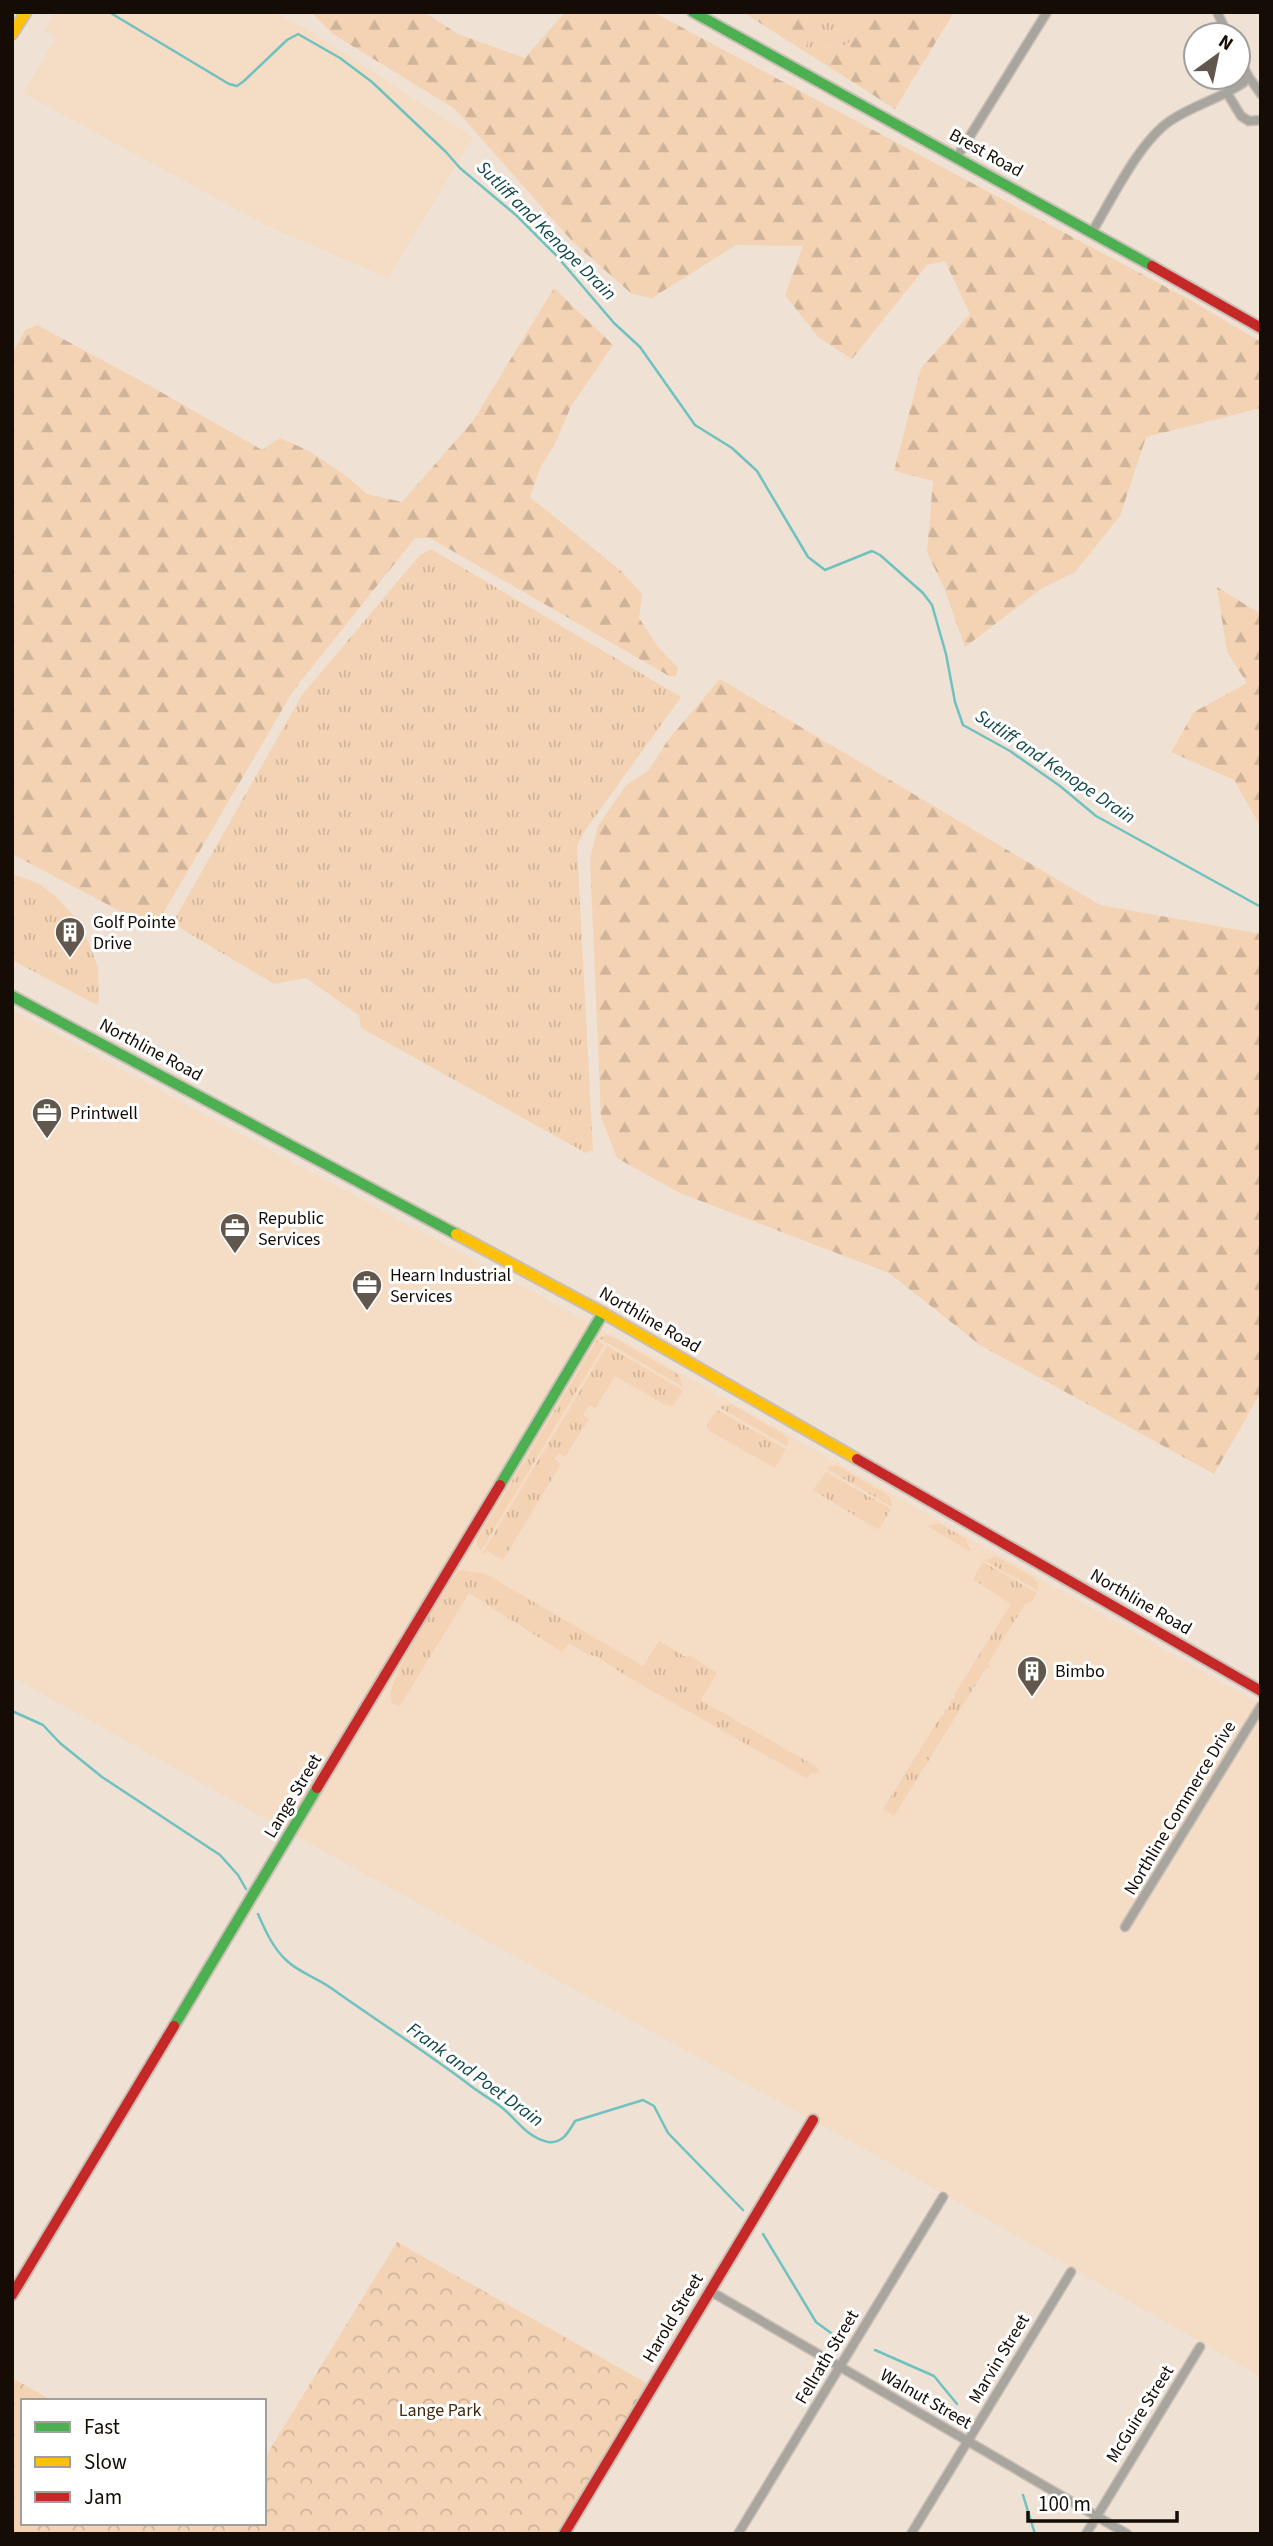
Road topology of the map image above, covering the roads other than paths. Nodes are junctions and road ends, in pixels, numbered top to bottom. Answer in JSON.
{"nodes":[{"id":1,"x":26,"y":12,"type":"edge"},
{"id":2,"x":693,"y":12,"type":"edge"},
{"id":3,"x":1047,"y":12,"type":"edge"},
{"id":4,"x":12,"y":34,"type":"edge"},
{"id":5,"x":1230,"y":91,"type":"edge"},
{"id":6,"x":1227,"y":93,"type":"junction"},
{"id":7,"x":1261,"y":120,"type":"edge"},
{"id":8,"x":957,"y":157,"type":"junction"},
{"id":9,"x":1092,"y":232,"type":"junction"},
{"id":10,"x":1261,"y":328,"type":"edge"},
{"id":11,"x":12,"y":996,"type":"edge"},
{"id":12,"x":603,"y":1313,"type":"junction"},
{"id":13,"x":1261,"y":1691,"type":"edge"},
{"id":14,"x":1261,"y":1706,"type":"edge"},
{"id":15,"x":1125,"y":1927,"type":"dead end"},
{"id":16,"x":813,"y":2120,"type":"dead end"},
{"id":17,"x":943,"y":2197,"type":"dead end"},
{"id":18,"x":1071,"y":2272,"type":"dead end"},
{"id":19,"x":710,"y":2291,"type":"junction"},
{"id":20,"x":12,"y":2295,"type":"edge"},
{"id":21,"x":1200,"y":2347,"type":"dead end"},
{"id":22,"x":839,"y":2367,"type":"junction"},
{"id":23,"x":968,"y":2441,"type":"junction"},
{"id":24,"x":1097,"y":2516,"type":"junction"},
{"id":25,"x":564,"y":2534,"type":"edge"},
{"id":26,"x":738,"y":2534,"type":"edge"},
{"id":27,"x":911,"y":2534,"type":"edge"},
{"id":28,"x":1086,"y":2534,"type":"edge"},
{"id":29,"x":1127,"y":2534,"type":"edge"}],
"edges":[{"from":1,"to":4,"type":"street"},
{"from":2,"to":8,"type":"street","name":"Brest Road"},
{"from":3,"to":8,"type":"street"},
{"from":5,"to":6,"type":"street"},
{"from":6,"to":7,"type":"street"},
{"from":6,"to":9,"type":"street"},
{"from":8,"to":9,"type":"street","name":"Brest Road"},
{"from":9,"to":10,"type":"street","name":"Brest Road"},
{"from":11,"to":12,"type":"street","name":"Northline Road"},
{"from":12,"to":13,"type":"street","name":"Northline Road"},
{"from":12,"to":20,"type":"street","name":"Lange Street"},
{"from":14,"to":15,"type":"street","name":"Northline Commerce Drive"},
{"from":16,"to":19,"type":"street","name":"Harold Street"},
{"from":17,"to":22,"type":"street","name":"Fellrath Street"},
{"from":18,"to":23,"type":"street","name":"Marvin Street"},
{"from":19,"to":22,"type":"street","name":"Walnut Street"},
{"from":19,"to":25,"type":"street","name":"Harold Street"},
{"from":21,"to":24,"type":"street","name":"McGuire Street"},
{"from":22,"to":23,"type":"street","name":"Walnut Street"},
{"from":22,"to":26,"type":"street","name":"Fellrath Street"},
{"from":23,"to":24,"type":"street","name":"Walnut Street"},
{"from":23,"to":27,"type":"street","name":"Marvin Street"},
{"from":24,"to":28,"type":"street","name":"McGuire Street"},
{"from":24,"to":29,"type":"street","name":"Walnut Street"}]}
